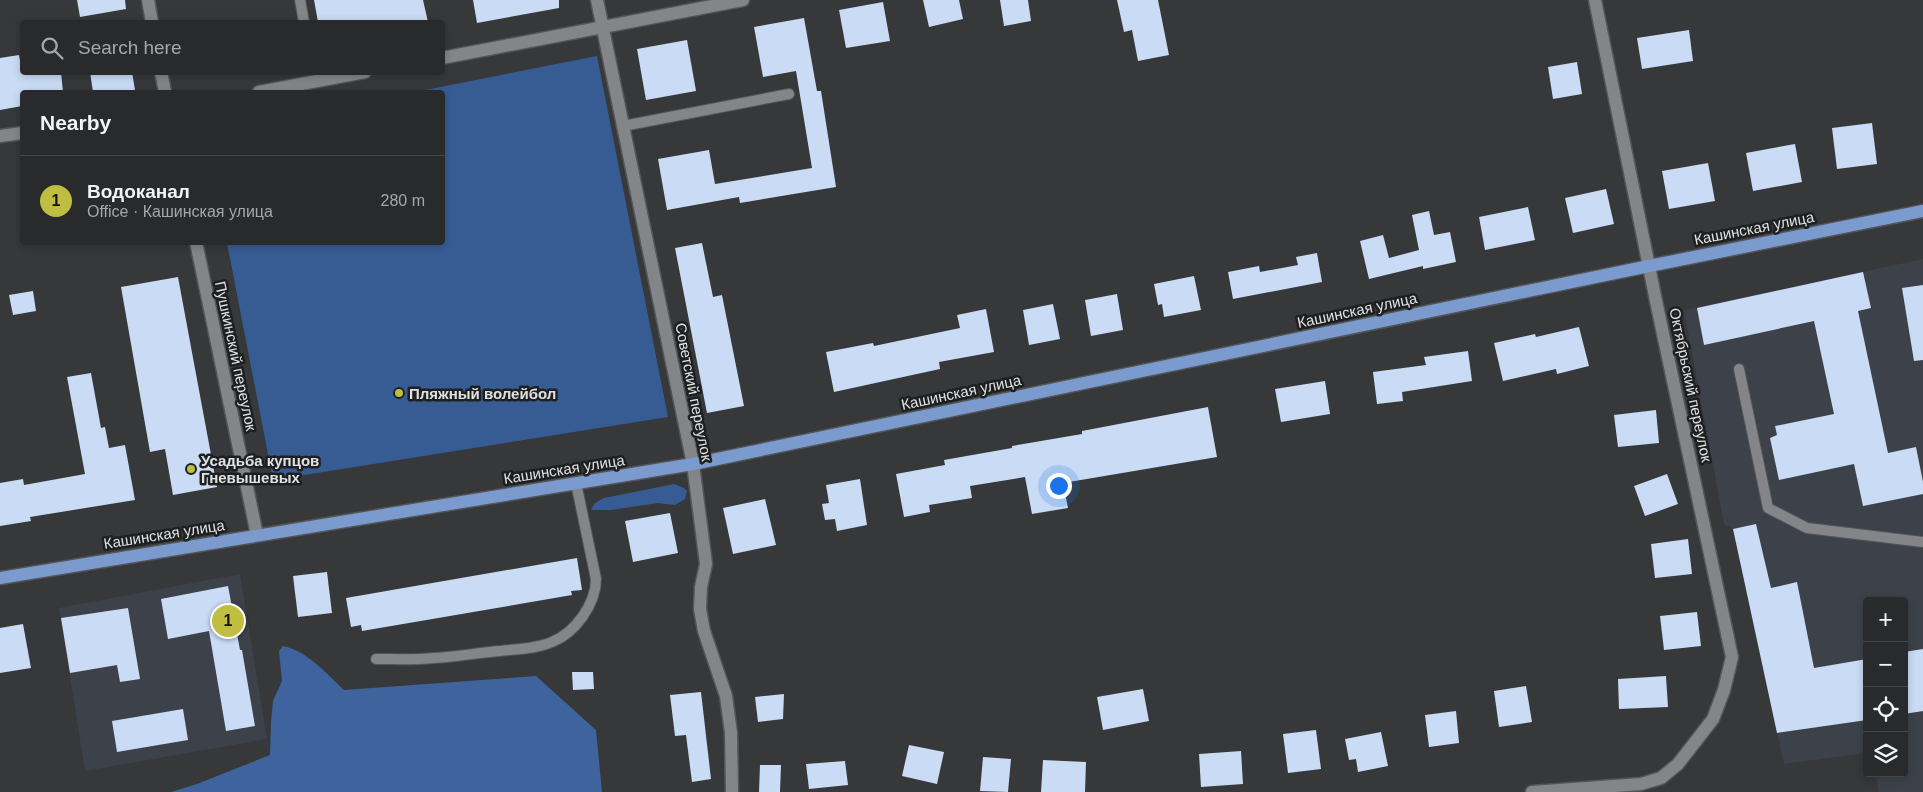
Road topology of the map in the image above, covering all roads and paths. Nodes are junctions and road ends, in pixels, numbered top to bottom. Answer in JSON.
{"nodes":[{"id":1,"x":148,"y":0,"type":"edge"},
{"id":2,"x":300,"y":0,"type":"edge"},
{"id":3,"x":597,"y":0,"type":"edge"},
{"id":4,"x":743,"y":0,"type":"edge"},
{"id":5,"x":1595,"y":0,"type":"edge"},
{"id":6,"x":152,"y":20,"type":"edge"},
{"id":7,"x":304,"y":20,"type":"edge"},
{"id":8,"x":603,"y":28,"type":"junction"},
{"id":9,"x":445,"y":57,"type":"edge"},
{"id":10,"x":162,"y":75,"type":"edge"},
{"id":11,"x":334,"y":75,"type":"edge"},
{"id":12,"x":314,"y":77,"type":"edge"},
{"id":13,"x":165,"y":90,"type":"edge"},
{"id":14,"x":266,"y":90,"type":"edge"},
{"id":15,"x":790,"y":94,"type":"dead end"},
{"id":16,"x":623,"y":126,"type":"junction"},
{"id":17,"x":20,"y":132,"type":"edge"},
{"id":18,"x":0,"y":136,"type":"edge"},
{"id":19,"x":1923,"y":211,"type":"edge"},
{"id":20,"x":197,"y":245,"type":"edge"},
{"id":21,"x":1649,"y":266,"type":"junction"},
{"id":22,"x":1739,"y":369,"type":"dead end"},
{"id":23,"x":693,"y":464,"type":"junction"},
{"id":24,"x":576,"y":483,"type":"junction"},
{"id":25,"x":257,"y":535,"type":"junction"},
{"id":26,"x":1923,"y":542,"type":"edge"},
{"id":27,"x":0,"y":578,"type":"edge"},
{"id":28,"x":376,"y":659,"type":"dead end"},
{"id":29,"x":732,"y":792,"type":"edge"},
{"id":30,"x":1532,"y":792,"type":"edge"}],
"edges":[{"from":1,"to":6,"type":"street"},
{"from":2,"to":7,"type":"lane"},
{"from":3,"to":8,"type":"street","name":"Советский переулок"},
{"from":4,"to":8,"type":"street"},
{"from":5,"to":21,"type":"street","name":"Октябрьский переулок"},
{"from":8,"to":9,"type":"street"},
{"from":8,"to":16,"type":"street","name":"Советский переулок"},
{"from":10,"to":13,"type":"street"},
{"from":11,"to":12,"type":"street"},
{"from":12,"to":14,"type":"street"},
{"from":15,"to":16,"type":"lane"},
{"from":16,"to":23,"type":"street","name":"Советский переулок"},
{"from":17,"to":18,"type":"street"},
{"from":19,"to":21,"type":"main road","name":"Кашинская улица"},
{"from":20,"to":25,"type":"street","name":"Пушкинский переулок"},
{"from":21,"to":23,"type":"main road","name":"Кашинская улица"},
{"from":21,"to":30,"type":"street","name":"Октябрьский переулок"},
{"from":22,"to":26,"type":"lane"},
{"from":23,"to":24,"type":"main road","name":"Кашинская улица"},
{"from":23,"to":29,"type":"street","name":"Советский переулок"},
{"from":24,"to":25,"type":"main road","name":"Кашинская улица"},
{"from":24,"to":28,"type":"lane"},
{"from":25,"to":27,"type":"main road","name":"Кашинская улица"}]}
